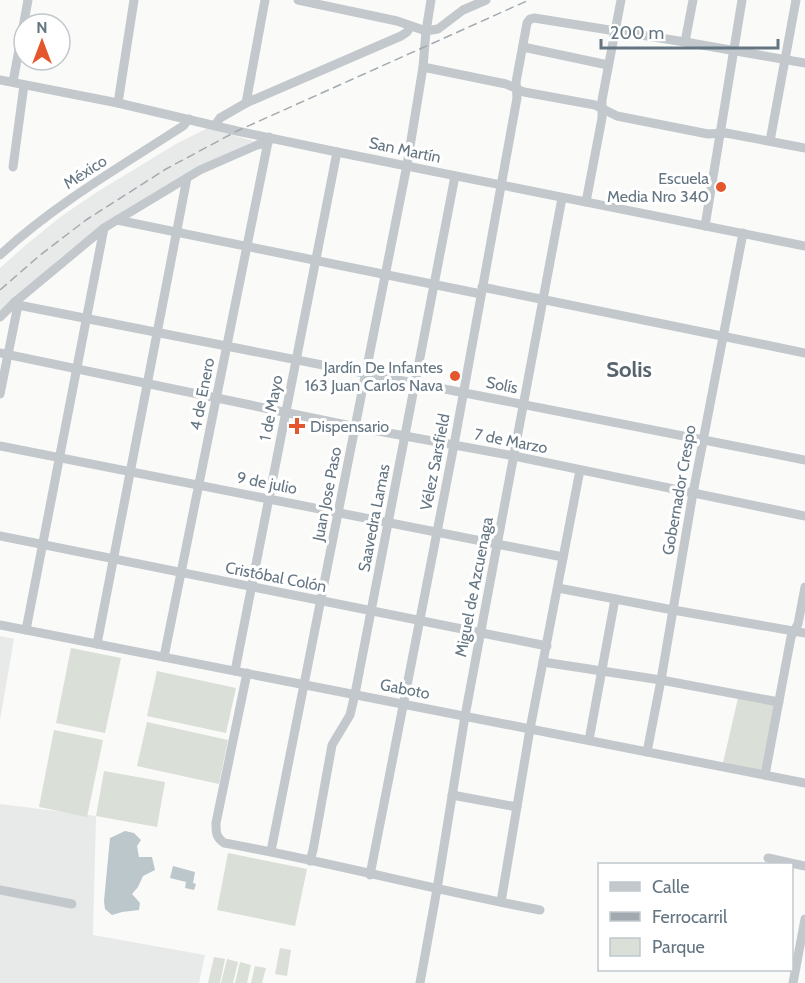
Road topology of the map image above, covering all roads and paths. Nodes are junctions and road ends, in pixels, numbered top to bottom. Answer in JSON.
{"nodes":[{"id":1,"x":28,"y":0,"type":"edge"},
{"id":2,"x":134,"y":0,"type":"edge"},
{"id":3,"x":266,"y":0,"type":"edge"},
{"id":4,"x":298,"y":0,"type":"edge"},
{"id":5,"x":431,"y":0,"type":"edge"},
{"id":6,"x":486,"y":0,"type":"edge"},
{"id":7,"x":621,"y":0,"type":"edge"},
{"id":8,"x":693,"y":0,"type":"edge"},
{"id":9,"x":742,"y":0,"type":"edge"},
{"id":10,"x":796,"y":0,"type":"edge"},
{"id":11,"x":411,"y":26,"type":"junction"},
{"id":12,"x":426,"y":30,"type":"junction"},
{"id":13,"x":615,"y":31,"type":"junction"},
{"id":14,"x":685,"y":42,"type":"junction"},
{"id":15,"x":523,"y":47,"type":"junction"},
{"id":16,"x":733,"y":50,"type":"junction"},
{"id":17,"x":785,"y":59,"type":"junction"},
{"id":18,"x":805,"y":63,"type":"edge"},
{"id":19,"x":608,"y":64,"type":"junction"},
{"id":20,"x":423,"y":67,"type":"junction"},
{"id":21,"x":0,"y":80,"type":"edge"},
{"id":22,"x":13,"y":82,"type":"junction"},
{"id":23,"x":24,"y":85,"type":"junction"},
{"id":24,"x":516,"y":89,"type":"junction"},
{"id":25,"x":118,"y":103,"type":"junction"},
{"id":26,"x":246,"y":103,"type":"junction"},
{"id":27,"x":602,"y":110,"type":"junction"},
{"id":28,"x":189,"y":119,"type":"junction"},
{"id":29,"x":215,"y":125,"type":"junction"},
{"id":30,"x":720,"y":134,"type":"junction"},
{"id":31,"x":268,"y":140,"type":"junction"},
{"id":32,"x":770,"y":141,"type":"junction"},
{"id":33,"x":805,"y":148,"type":"edge"},
{"id":34,"x":337,"y":152,"type":"junction"},
{"id":35,"x":407,"y":165,"type":"junction"},
{"id":36,"x":13,"y":167,"type":"dead end"},
{"id":37,"x":455,"y":176,"type":"junction"},
{"id":38,"x":187,"y":178,"type":"junction"},
{"id":39,"x":501,"y":184,"type":"junction"},
{"id":40,"x":562,"y":198,"type":"junction"},
{"id":41,"x":586,"y":202,"type":"junction"},
{"id":42,"x":117,"y":220,"type":"junction"},
{"id":43,"x":705,"y":226,"type":"junction"},
{"id":44,"x":104,"y":228,"type":"junction"},
{"id":45,"x":176,"y":232,"type":"junction"},
{"id":46,"x":743,"y":233,"type":"junction"},
{"id":47,"x":247,"y":246,"type":"junction"},
{"id":48,"x":805,"y":246,"type":"edge"},
{"id":49,"x":0,"y":255,"type":"edge"},
{"id":50,"x":316,"y":261,"type":"junction"},
{"id":51,"x":386,"y":275,"type":"junction"},
{"id":52,"x":435,"y":285,"type":"junction"},
{"id":53,"x":482,"y":291,"type":"junction"},
{"id":54,"x":543,"y":300,"type":"junction"},
{"id":55,"x":16,"y":303,"type":"junction"},
{"id":56,"x":0,"y":317,"type":"edge"},
{"id":57,"x":87,"y":319,"type":"junction"},
{"id":58,"x":157,"y":333,"type":"junction"},
{"id":59,"x":724,"y":336,"type":"junction"},
{"id":60,"x":227,"y":346,"type":"junction"},
{"id":61,"x":805,"y":353,"type":"edge"},
{"id":62,"x":4,"y":354,"type":"edge"},
{"id":63,"x":296,"y":360,"type":"junction"},
{"id":64,"x":77,"y":369,"type":"junction"},
{"id":65,"x":366,"y":374,"type":"junction"},
{"id":66,"x":147,"y":383,"type":"junction"},
{"id":67,"x":416,"y":384,"type":"junction"},
{"id":68,"x":463,"y":393,"type":"junction"},
{"id":69,"x":0,"y":394,"type":"edge"},
{"id":70,"x":216,"y":398,"type":"junction"},
{"id":71,"x":523,"y":405,"type":"junction"},
{"id":72,"x":286,"y":412,"type":"junction"},
{"id":73,"x":356,"y":426,"type":"junction"},
{"id":74,"x":405,"y":436,"type":"junction"},
{"id":75,"x":703,"y":440,"type":"junction"},
{"id":76,"x":454,"y":445,"type":"junction"},
{"id":77,"x":0,"y":446,"type":"edge"},
{"id":78,"x":514,"y":456,"type":"junction"},
{"id":79,"x":59,"y":458,"type":"junction"},
{"id":80,"x":805,"y":460,"type":"edge"},
{"id":81,"x":580,"y":470,"type":"junction"},
{"id":82,"x":130,"y":471,"type":"junction"},
{"id":83,"x":199,"y":485,"type":"junction"},
{"id":84,"x":693,"y":493,"type":"junction"},
{"id":85,"x":268,"y":498,"type":"junction"},
{"id":86,"x":338,"y":512,"type":"junction"},
{"id":87,"x":805,"y":516,"type":"edge"},
{"id":88,"x":389,"y":522,"type":"junction"},
{"id":89,"x":437,"y":532,"type":"junction"},
{"id":90,"x":0,"y":536,"type":"edge"},
{"id":91,"x":498,"y":544,"type":"junction"},
{"id":92,"x":42,"y":545,"type":"junction"},
{"id":93,"x":563,"y":557,"type":"junction"},
{"id":94,"x":113,"y":559,"type":"junction"},
{"id":95,"x":181,"y":573,"type":"junction"},
{"id":96,"x":251,"y":587,"type":"junction"},
{"id":97,"x":805,"y":587,"type":"edge"},
{"id":98,"x":558,"y":588,"type":"junction"},
{"id":99,"x":615,"y":599,"type":"junction"},
{"id":100,"x":321,"y":601,"type":"junction"},
{"id":101,"x":673,"y":610,"type":"junction"},
{"id":102,"x":372,"y":611,"type":"junction"},
{"id":103,"x":420,"y":621,"type":"junction"},
{"id":104,"x":0,"y":625,"type":"edge"},
{"id":105,"x":26,"y":630,"type":"junction"},
{"id":106,"x":794,"y":631,"type":"junction"},
{"id":107,"x":481,"y":633,"type":"junction"},
{"id":108,"x":805,"y":633,"type":"edge"},
{"id":109,"x":97,"y":644,"type":"junction"},
{"id":110,"x":547,"y":646,"type":"junction"},
{"id":111,"x":164,"y":657,"type":"junction"},
{"id":112,"x":543,"y":662,"type":"junction"},
{"id":113,"x":235,"y":671,"type":"junction"},
{"id":114,"x":602,"y":671,"type":"junction"},
{"id":115,"x":247,"y":673,"type":"junction"},
{"id":116,"x":661,"y":680,"type":"junction"},
{"id":117,"x":305,"y":685,"type":"junction"},
{"id":118,"x":355,"y":694,"type":"junction"},
{"id":119,"x":779,"y":702,"type":"junction"},
{"id":120,"x":404,"y":704,"type":"junction"},
{"id":121,"x":465,"y":716,"type":"junction"},
{"id":122,"x":530,"y":729,"type":"junction"},
{"id":123,"x":589,"y":740,"type":"junction"},
{"id":124,"x":647,"y":752,"type":"junction"},
{"id":125,"x":765,"y":775,"type":"junction"},
{"id":126,"x":805,"y":783,"type":"edge"},
{"id":127,"x":452,"y":795,"type":"junction"},
{"id":128,"x":517,"y":807,"type":"junction"},
{"id":129,"x":271,"y":851,"type":"junction"},
{"id":130,"x":768,"y":858,"type":"dead end"},
{"id":131,"x":310,"y":861,"type":"junction"},
{"id":132,"x":791,"y":863,"type":"edge"},
{"id":133,"x":370,"y":875,"type":"junction"},
{"id":134,"x":437,"y":889,"type":"junction"},
{"id":135,"x":0,"y":890,"type":"edge"},
{"id":136,"x":501,"y":902,"type":"junction"},
{"id":137,"x":72,"y":904,"type":"dead end"},
{"id":138,"x":540,"y":910,"type":"dead end"},
{"id":139,"x":805,"y":919,"type":"edge"},
{"id":140,"x":798,"y":959,"type":"edge"},
{"id":141,"x":420,"y":983,"type":"edge"},
{"id":142,"x":793,"y":983,"type":"edge"}],
"edges":[{"from":1,"to":22,"type":"street"},
{"from":2,"to":25,"type":"street"},
{"from":3,"to":26,"type":"street"},
{"from":4,"to":11,"type":"street"},
{"from":5,"to":12,"type":"street","name":"Juan Jose Paso"},
{"from":6,"to":12,"type":"street"},
{"from":7,"to":13,"type":"street"},
{"from":8,"to":14,"type":"street"},
{"from":9,"to":16,"type":"street"},
{"from":10,"to":17,"type":"street"},
{"from":11,"to":12,"type":"street"},
{"from":11,"to":26,"type":"street"},
{"from":12,"to":20,"type":"street","name":"Juan Jose Paso"},
{"from":13,"to":14,"type":"street"},
{"from":13,"to":15,"type":"street","name":"Vélez Sarsfield"},
{"from":13,"to":19,"type":"street"},
{"from":14,"to":16,"type":"street"},
{"from":15,"to":19,"type":"street"},
{"from":15,"to":24,"type":"street","name":"Vélez Sarsfield"},
{"from":16,"to":17,"type":"street"},
{"from":16,"to":30,"type":"street"},
{"from":17,"to":18,"type":"street"},
{"from":17,"to":32,"type":"street"},
{"from":19,"to":27,"type":"street"},
{"from":20,"to":24,"type":"street"},
{"from":20,"to":35,"type":"street","name":"Juan Jose Paso"},
{"from":21,"to":22,"type":"street","name":"San Martín"},
{"from":22,"to":23,"type":"street","name":"San Martín"},
{"from":23,"to":25,"type":"street","name":"San Martín"},
{"from":23,"to":36,"type":"street"},
{"from":24,"to":27,"type":"street"},
{"from":24,"to":39,"type":"street","name":"Vélez Sarsfield"},
{"from":25,"to":28,"type":"street","name":"San Martín"},
{"from":26,"to":29,"type":"street"},
{"from":27,"to":30,"type":"street"},
{"from":27,"to":41,"type":"street"},
{"from":28,"to":29,"type":"street","name":"San Martín"},
{"from":28,"to":49,"type":"street","name":"México"},
{"from":29,"to":31,"type":"street","name":"San Martín"},
{"from":30,"to":32,"type":"street"},
{"from":30,"to":43,"type":"street"},
{"from":31,"to":34,"type":"street","name":"San Martín"},
{"from":31,"to":38,"type":"street"},
{"from":31,"to":47,"type":"street","name":"4 de Enero"},
{"from":32,"to":33,"type":"street"},
{"from":34,"to":35,"type":"street","name":"San Martín"},
{"from":34,"to":50,"type":"street","name":"1 de Mayo"},
{"from":35,"to":37,"type":"street","name":"San Martín"},
{"from":35,"to":51,"type":"street","name":"Juan Jose Paso"},
{"from":37,"to":39,"type":"street","name":"San Martín"},
{"from":37,"to":52,"type":"street","name":"Saavedra Lamas"},
{"from":38,"to":42,"type":"street"},
{"from":38,"to":45,"type":"street"},
{"from":39,"to":40,"type":"street","name":"San Martín"},
{"from":39,"to":53,"type":"street","name":"Vélez Sarsfield"},
{"from":40,"to":41,"type":"street","name":"San Martín"},
{"from":40,"to":54,"type":"street","name":"Miguel de Azcuenaga"},
{"from":41,"to":43,"type":"street","name":"San Martín"},
{"from":42,"to":44,"type":"street"},
{"from":42,"to":45,"type":"street"},
{"from":43,"to":46,"type":"street","name":"San Martín"},
{"from":44,"to":55,"type":"street"},
{"from":44,"to":57,"type":"street"},
{"from":45,"to":47,"type":"street"},
{"from":45,"to":58,"type":"street"},
{"from":46,"to":48,"type":"street","name":"San Martín"},
{"from":46,"to":59,"type":"street","name":"Gobernador Crespo"},
{"from":47,"to":50,"type":"street"},
{"from":47,"to":60,"type":"street","name":"4 de Enero"},
{"from":50,"to":51,"type":"street"},
{"from":50,"to":63,"type":"street","name":"1 de Mayo"},
{"from":51,"to":52,"type":"street"},
{"from":51,"to":65,"type":"street","name":"Juan Jose Paso"},
{"from":52,"to":53,"type":"street"},
{"from":52,"to":67,"type":"street","name":"Saavedra Lamas"},
{"from":53,"to":54,"type":"street"},
{"from":53,"to":68,"type":"street","name":"Vélez Sarsfield"},
{"from":54,"to":59,"type":"street"},
{"from":54,"to":71,"type":"street","name":"Miguel de Azcuenaga"},
{"from":55,"to":56,"type":"street"},
{"from":55,"to":57,"type":"street","name":"Solís"},
{"from":55,"to":62,"type":"street"},
{"from":57,"to":58,"type":"street","name":"Solís"},
{"from":57,"to":64,"type":"street"},
{"from":58,"to":60,"type":"street","name":"Solís"},
{"from":58,"to":66,"type":"street"},
{"from":59,"to":61,"type":"street"},
{"from":59,"to":75,"type":"street","name":"Gobernador Crespo"},
{"from":60,"to":63,"type":"street","name":"Solís"},
{"from":60,"to":70,"type":"street","name":"4 de Enero"},
{"from":62,"to":64,"type":"street","name":"7 de Marzo"},
{"from":62,"to":69,"type":"street"},
{"from":63,"to":65,"type":"street","name":"Solís"},
{"from":63,"to":72,"type":"street","name":"1 de Mayo"},
{"from":64,"to":66,"type":"street","name":"7 de Marzo"},
{"from":64,"to":79,"type":"street"},
{"from":65,"to":67,"type":"street","name":"Solís"},
{"from":65,"to":73,"type":"street","name":"Juan Jose Paso"},
{"from":66,"to":70,"type":"street","name":"7 de Marzo"},
{"from":66,"to":82,"type":"street"},
{"from":67,"to":68,"type":"street","name":"Solís"},
{"from":67,"to":74,"type":"street","name":"Saavedra Lamas"},
{"from":68,"to":71,"type":"street","name":"Solís"},
{"from":68,"to":76,"type":"street","name":"Vélez Sarsfield"},
{"from":70,"to":72,"type":"street","name":"7 de Marzo"},
{"from":70,"to":83,"type":"street","name":"4 de Enero"},
{"from":71,"to":75,"type":"street","name":"Solís"},
{"from":71,"to":78,"type":"street","name":"Miguel de Azcuenaga"},
{"from":72,"to":73,"type":"street","name":"7 de Marzo"},
{"from":72,"to":85,"type":"street","name":"1 de Mayo"},
{"from":73,"to":74,"type":"street","name":"7 de Marzo"},
{"from":73,"to":86,"type":"street","name":"Juan Jose Paso"},
{"from":74,"to":76,"type":"street","name":"7 de Marzo"},
{"from":74,"to":88,"type":"street","name":"Saavedra Lamas"},
{"from":75,"to":80,"type":"street","name":"Solís"},
{"from":75,"to":84,"type":"street","name":"Gobernador Crespo"},
{"from":76,"to":78,"type":"street","name":"7 de Marzo"},
{"from":76,"to":89,"type":"street","name":"Vélez Sarsfield"},
{"from":77,"to":79,"type":"street","name":"9 de julio"},
{"from":78,"to":81,"type":"street","name":"7 de Marzo"},
{"from":78,"to":91,"type":"street","name":"Miguel de Azcuenaga"},
{"from":79,"to":82,"type":"street","name":"9 de julio"},
{"from":79,"to":92,"type":"street"},
{"from":81,"to":84,"type":"street","name":"7 de Marzo"},
{"from":81,"to":93,"type":"street"},
{"from":82,"to":83,"type":"street","name":"9 de julio"},
{"from":82,"to":94,"type":"street"},
{"from":83,"to":85,"type":"street","name":"9 de julio"},
{"from":83,"to":95,"type":"street","name":"4 de Enero"},
{"from":84,"to":87,"type":"street","name":"7 de Marzo"},
{"from":84,"to":101,"type":"street","name":"Gobernador Crespo"},
{"from":85,"to":86,"type":"street","name":"9 de julio"},
{"from":85,"to":96,"type":"street","name":"1 de Mayo"},
{"from":86,"to":88,"type":"street","name":"9 de julio"},
{"from":86,"to":100,"type":"street","name":"Juan Jose Paso"},
{"from":88,"to":89,"type":"street","name":"9 de julio"},
{"from":88,"to":102,"type":"street","name":"Saavedra Lamas"},
{"from":89,"to":91,"type":"street","name":"9 de julio"},
{"from":89,"to":103,"type":"street","name":"Vélez Sarsfield"},
{"from":90,"to":92,"type":"street","name":"Cristóbal Colón"},
{"from":91,"to":93,"type":"street","name":"9 de julio"},
{"from":91,"to":107,"type":"street","name":"Miguel de Azcuenaga"},
{"from":92,"to":94,"type":"street","name":"Cristóbal Colón"},
{"from":92,"to":105,"type":"street"},
{"from":93,"to":98,"type":"street"},
{"from":94,"to":95,"type":"street","name":"Cristóbal Colón"},
{"from":94,"to":109,"type":"street"},
{"from":95,"to":96,"type":"street","name":"Cristóbal Colón"},
{"from":95,"to":111,"type":"street","name":"4 de Enero"},
{"from":96,"to":100,"type":"street","name":"Cristóbal Colón"},
{"from":96,"to":113,"type":"street","name":"1 de Mayo"},
{"from":97,"to":106,"type":"street"},
{"from":98,"to":99,"type":"street"},
{"from":98,"to":110,"type":"street"},
{"from":99,"to":101,"type":"street"},
{"from":99,"to":114,"type":"street"},
{"from":100,"to":102,"type":"street","name":"Cristóbal Colón"},
{"from":100,"to":117,"type":"street","name":"Juan Jose Paso"},
{"from":101,"to":106,"type":"street"},
{"from":101,"to":116,"type":"street","name":"Gobernador Crespo"},
{"from":102,"to":103,"type":"street","name":"Cristóbal Colón"},
{"from":102,"to":118,"type":"street","name":"Saavedra Lamas"},
{"from":103,"to":107,"type":"street","name":"Cristóbal Colón"},
{"from":103,"to":120,"type":"street","name":"Vélez Sarsfield"},
{"from":104,"to":105,"type":"street","name":"Gaboto"},
{"from":105,"to":109,"type":"street","name":"Gaboto"},
{"from":106,"to":108,"type":"street"},
{"from":106,"to":119,"type":"street"},
{"from":107,"to":110,"type":"street","name":"Cristóbal Colón"},
{"from":107,"to":121,"type":"street","name":"Miguel de Azcuenaga"},
{"from":109,"to":111,"type":"street","name":"Gaboto"},
{"from":110,"to":112,"type":"street"},
{"from":111,"to":113,"type":"street","name":"Gaboto"},
{"from":112,"to":114,"type":"street"},
{"from":112,"to":122,"type":"street"},
{"from":113,"to":115,"type":"street","name":"Gaboto"},
{"from":114,"to":116,"type":"street"},
{"from":114,"to":123,"type":"street"},
{"from":115,"to":117,"type":"street","name":"Gaboto"},
{"from":115,"to":129,"type":"street"},
{"from":116,"to":119,"type":"street"},
{"from":116,"to":124,"type":"street","name":"Gobernador Crespo"},
{"from":117,"to":118,"type":"street","name":"Gaboto"},
{"from":117,"to":129,"type":"street","name":"Juan Jose Paso"},
{"from":118,"to":120,"type":"street","name":"Gaboto"},
{"from":118,"to":131,"type":"street","name":"Saavedra Lamas"},
{"from":119,"to":125,"type":"street"},
{"from":120,"to":121,"type":"street","name":"Gaboto"},
{"from":120,"to":133,"type":"street","name":"Vélez Sarsfield"},
{"from":121,"to":122,"type":"street","name":"Gaboto"},
{"from":121,"to":127,"type":"street","name":"Miguel de Azcuenaga"},
{"from":122,"to":123,"type":"street","name":"Gaboto"},
{"from":122,"to":128,"type":"street"},
{"from":123,"to":124,"type":"street","name":"Gaboto"},
{"from":124,"to":125,"type":"street","name":"Gaboto"},
{"from":125,"to":126,"type":"street","name":"Gaboto"},
{"from":127,"to":128,"type":"street"},
{"from":127,"to":134,"type":"street","name":"Miguel de Azcuenaga"},
{"from":128,"to":136,"type":"street"},
{"from":129,"to":131,"type":"street"},
{"from":130,"to":132,"type":"street"},
{"from":131,"to":133,"type":"street"},
{"from":133,"to":134,"type":"street"},
{"from":134,"to":136,"type":"street"},
{"from":134,"to":141,"type":"street","name":"Miguel de Azcuenaga"},
{"from":135,"to":137,"type":"street"},
{"from":136,"to":138,"type":"street"},
{"from":139,"to":140,"type":"street"},
{"from":140,"to":142,"type":"street"}]}
